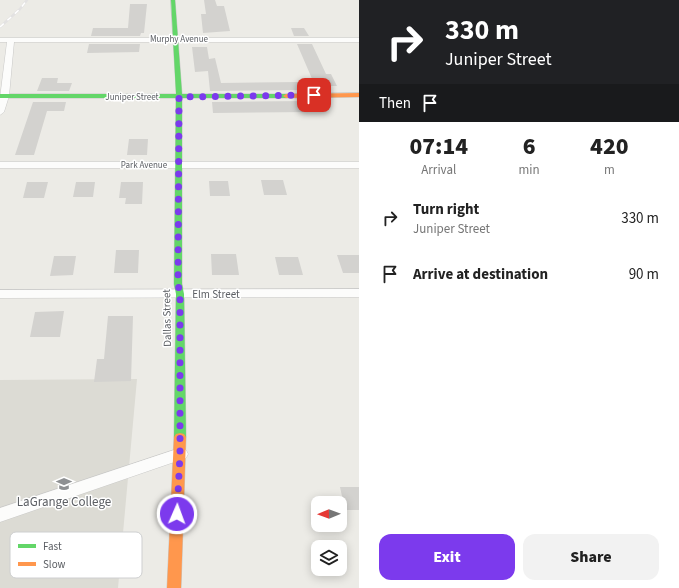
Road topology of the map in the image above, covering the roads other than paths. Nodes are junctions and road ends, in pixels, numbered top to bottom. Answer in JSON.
{"nodes":[{"id":1,"x":173,"y":0,"type":"edge"},
{"id":2,"x":175,"y":39,"type":"junction"},
{"id":3,"x":0,"y":40,"type":"edge"},
{"id":4,"x":11,"y":40,"type":"junction"},
{"id":5,"x":359,"y":40,"type":"edge"},
{"id":6,"x":359,"y":95,"type":"edge"},
{"id":7,"x":3,"y":96,"type":"edge"},
{"id":8,"x":179,"y":97,"type":"junction"},
{"id":9,"x":0,"y":112,"type":"edge"},
{"id":10,"x":178,"y":165,"type":"junction"},
{"id":11,"x":359,"y":165,"type":"edge"},
{"id":12,"x":0,"y":166,"type":"edge"},
{"id":13,"x":359,"y":293,"type":"edge"},
{"id":14,"x":0,"y":294,"type":"edge"},
{"id":15,"x":180,"y":294,"type":"junction"},
{"id":16,"x":180,"y":454,"type":"junction"},
{"id":17,"x":0,"y":515,"type":"edge"},
{"id":18,"x":174,"y":588,"type":"edge"}],
"edges":[{"from":1,"to":2,"type":"street","name":"Dallas Street"},
{"from":2,"to":4,"type":"street","name":"Murphy Avenue"},
{"from":2,"to":5,"type":"street","name":"Murphy Avenue"},
{"from":2,"to":8,"type":"street","name":"Dallas Street"},
{"from":3,"to":4,"type":"street","name":"Murphy Avenue"},
{"from":4,"to":7,"type":"street"},
{"from":6,"to":8,"type":"street","name":"Juniper Street"},
{"from":7,"to":8,"type":"street","name":"Juniper Street"},
{"from":7,"to":9,"type":"street"},
{"from":8,"to":10,"type":"street","name":"Dallas Street"},
{"from":10,"to":11,"type":"street","name":"Park Avenue"},
{"from":10,"to":12,"type":"street","name":"Park Avenue"},
{"from":10,"to":15,"type":"street","name":"Dallas Street"},
{"from":13,"to":15,"type":"street","name":"Elm Street"},
{"from":14,"to":15,"type":"street","name":"Elm Street"},
{"from":15,"to":16,"type":"street","name":"Dallas Street"},
{"from":16,"to":17,"type":"street"},
{"from":16,"to":18,"type":"street","name":"Dallas Street"}]}
